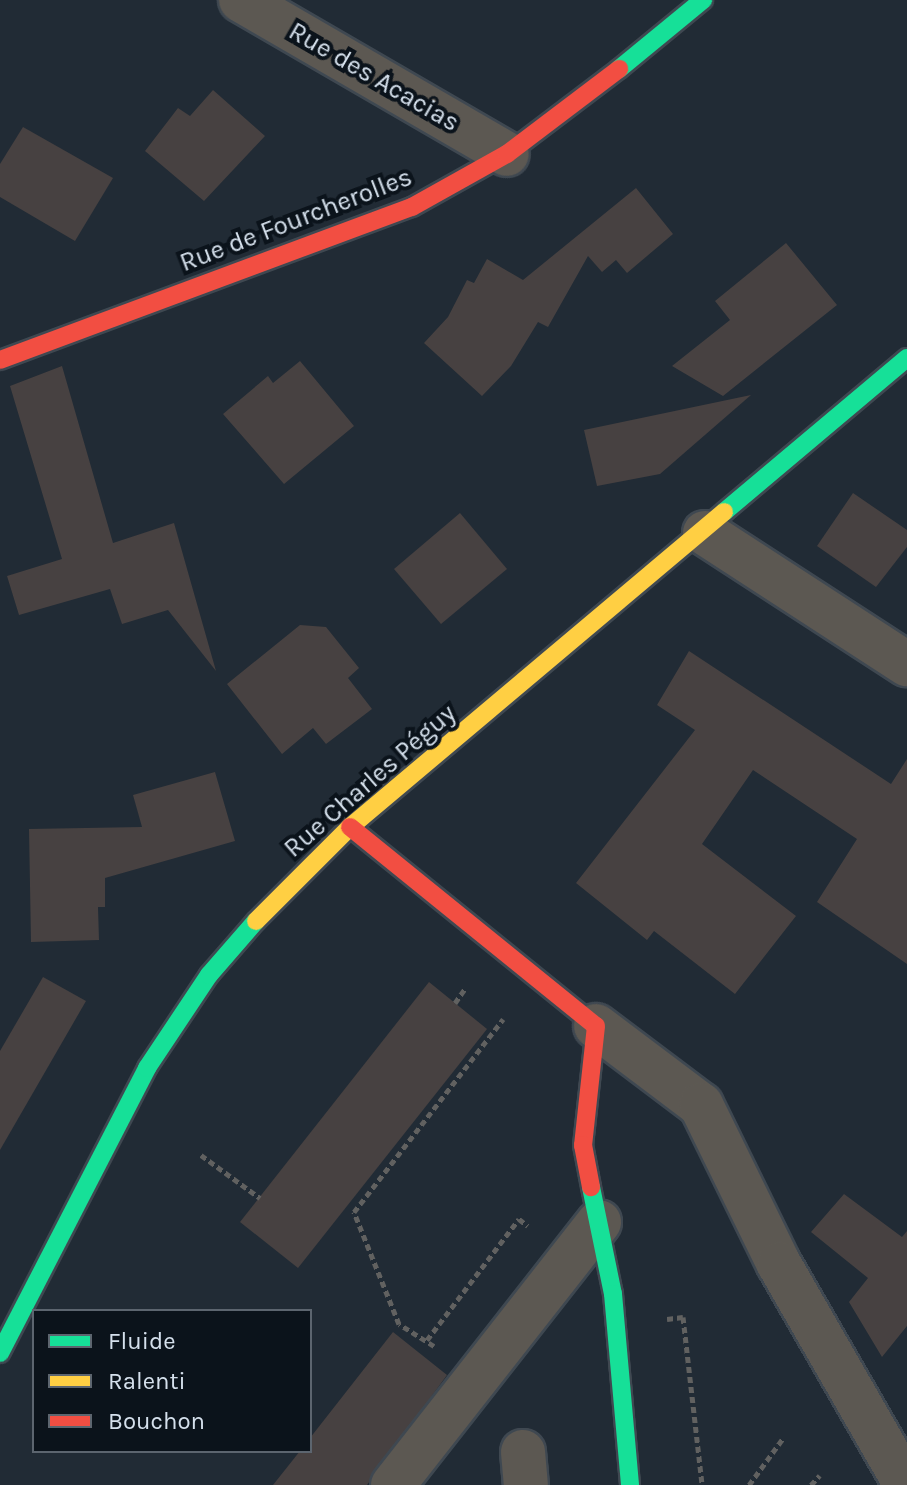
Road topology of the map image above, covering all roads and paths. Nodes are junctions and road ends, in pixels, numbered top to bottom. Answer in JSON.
{"nodes":[{"id":1,"x":241,"y":0,"type":"edge"},
{"id":2,"x":703,"y":0,"type":"edge"},
{"id":3,"x":507,"y":154,"type":"junction"},
{"id":4,"x":907,"y":358,"type":"edge"},
{"id":5,"x":0,"y":360,"type":"edge"},
{"id":6,"x":705,"y":533,"type":"junction"},
{"id":7,"x":907,"y":664,"type":"edge"},
{"id":8,"x":350,"y":827,"type":"junction"},
{"id":9,"x":507,"y":1014,"type":"dead end"},
{"id":10,"x":596,"y":1026,"type":"junction"},
{"id":11,"x":442,"y":1086,"type":"dead end"},
{"id":12,"x":449,"y":1090,"type":"junction"},
{"id":13,"x":201,"y":1155,"type":"dead end"},
{"id":14,"x":260,"y":1198,"type":"dead end"},
{"id":15,"x":348,"y":1205,"type":"dead end"},
{"id":16,"x":355,"y":1210,"type":"junction"},
{"id":17,"x":599,"y":1222,"type":"junction"},
{"id":18,"x":531,"y":1228,"type":"dead end"},
{"id":19,"x":427,"y":1340,"type":"junction"},
{"id":20,"x":0,"y":1353,"type":"edge"},
{"id":21,"x":447,"y":1356,"type":"dead end"},
{"id":22,"x":784,"y":1437,"type":"dead end"},
{"id":23,"x":820,"y":1475,"type":"dead end"},
{"id":24,"x":393,"y":1485,"type":"edge"},
{"id":25,"x":630,"y":1485,"type":"edge"},
{"id":26,"x":749,"y":1485,"type":"edge"},
{"id":27,"x":811,"y":1485,"type":"edge"},
{"id":28,"x":906,"y":1485,"type":"edge"}],
"edges":[{"from":1,"to":3,"type":"street","name":"Rue des Acacias"},
{"from":2,"to":3,"type":"street","name":"Rue de Fourcherolles"},
{"from":3,"to":5,"type":"street","name":"Rue de Fourcherolles"},
{"from":4,"to":6,"type":"street","name":"Rue Charles Péguy"},
{"from":6,"to":7,"type":"street"},
{"from":6,"to":8,"type":"street","name":"Rue Charles Péguy"},
{"from":8,"to":10,"type":"street"},
{"from":8,"to":20,"type":"street","name":"Rue Charles Péguy"},
{"from":9,"to":12,"type":"path"},
{"from":10,"to":17,"type":"street"},
{"from":10,"to":28,"type":"street"},
{"from":11,"to":12,"type":"path"},
{"from":12,"to":16,"type":"path"},
{"from":13,"to":14,"type":"path"},
{"from":15,"to":16,"type":"path"},
{"from":16,"to":19,"type":"path"},
{"from":17,"to":24,"type":"street"},
{"from":17,"to":25,"type":"street"},
{"from":18,"to":19,"type":"path"},
{"from":19,"to":21,"type":"path"},
{"from":22,"to":26,"type":"path"},
{"from":23,"to":27,"type":"path"}]}
